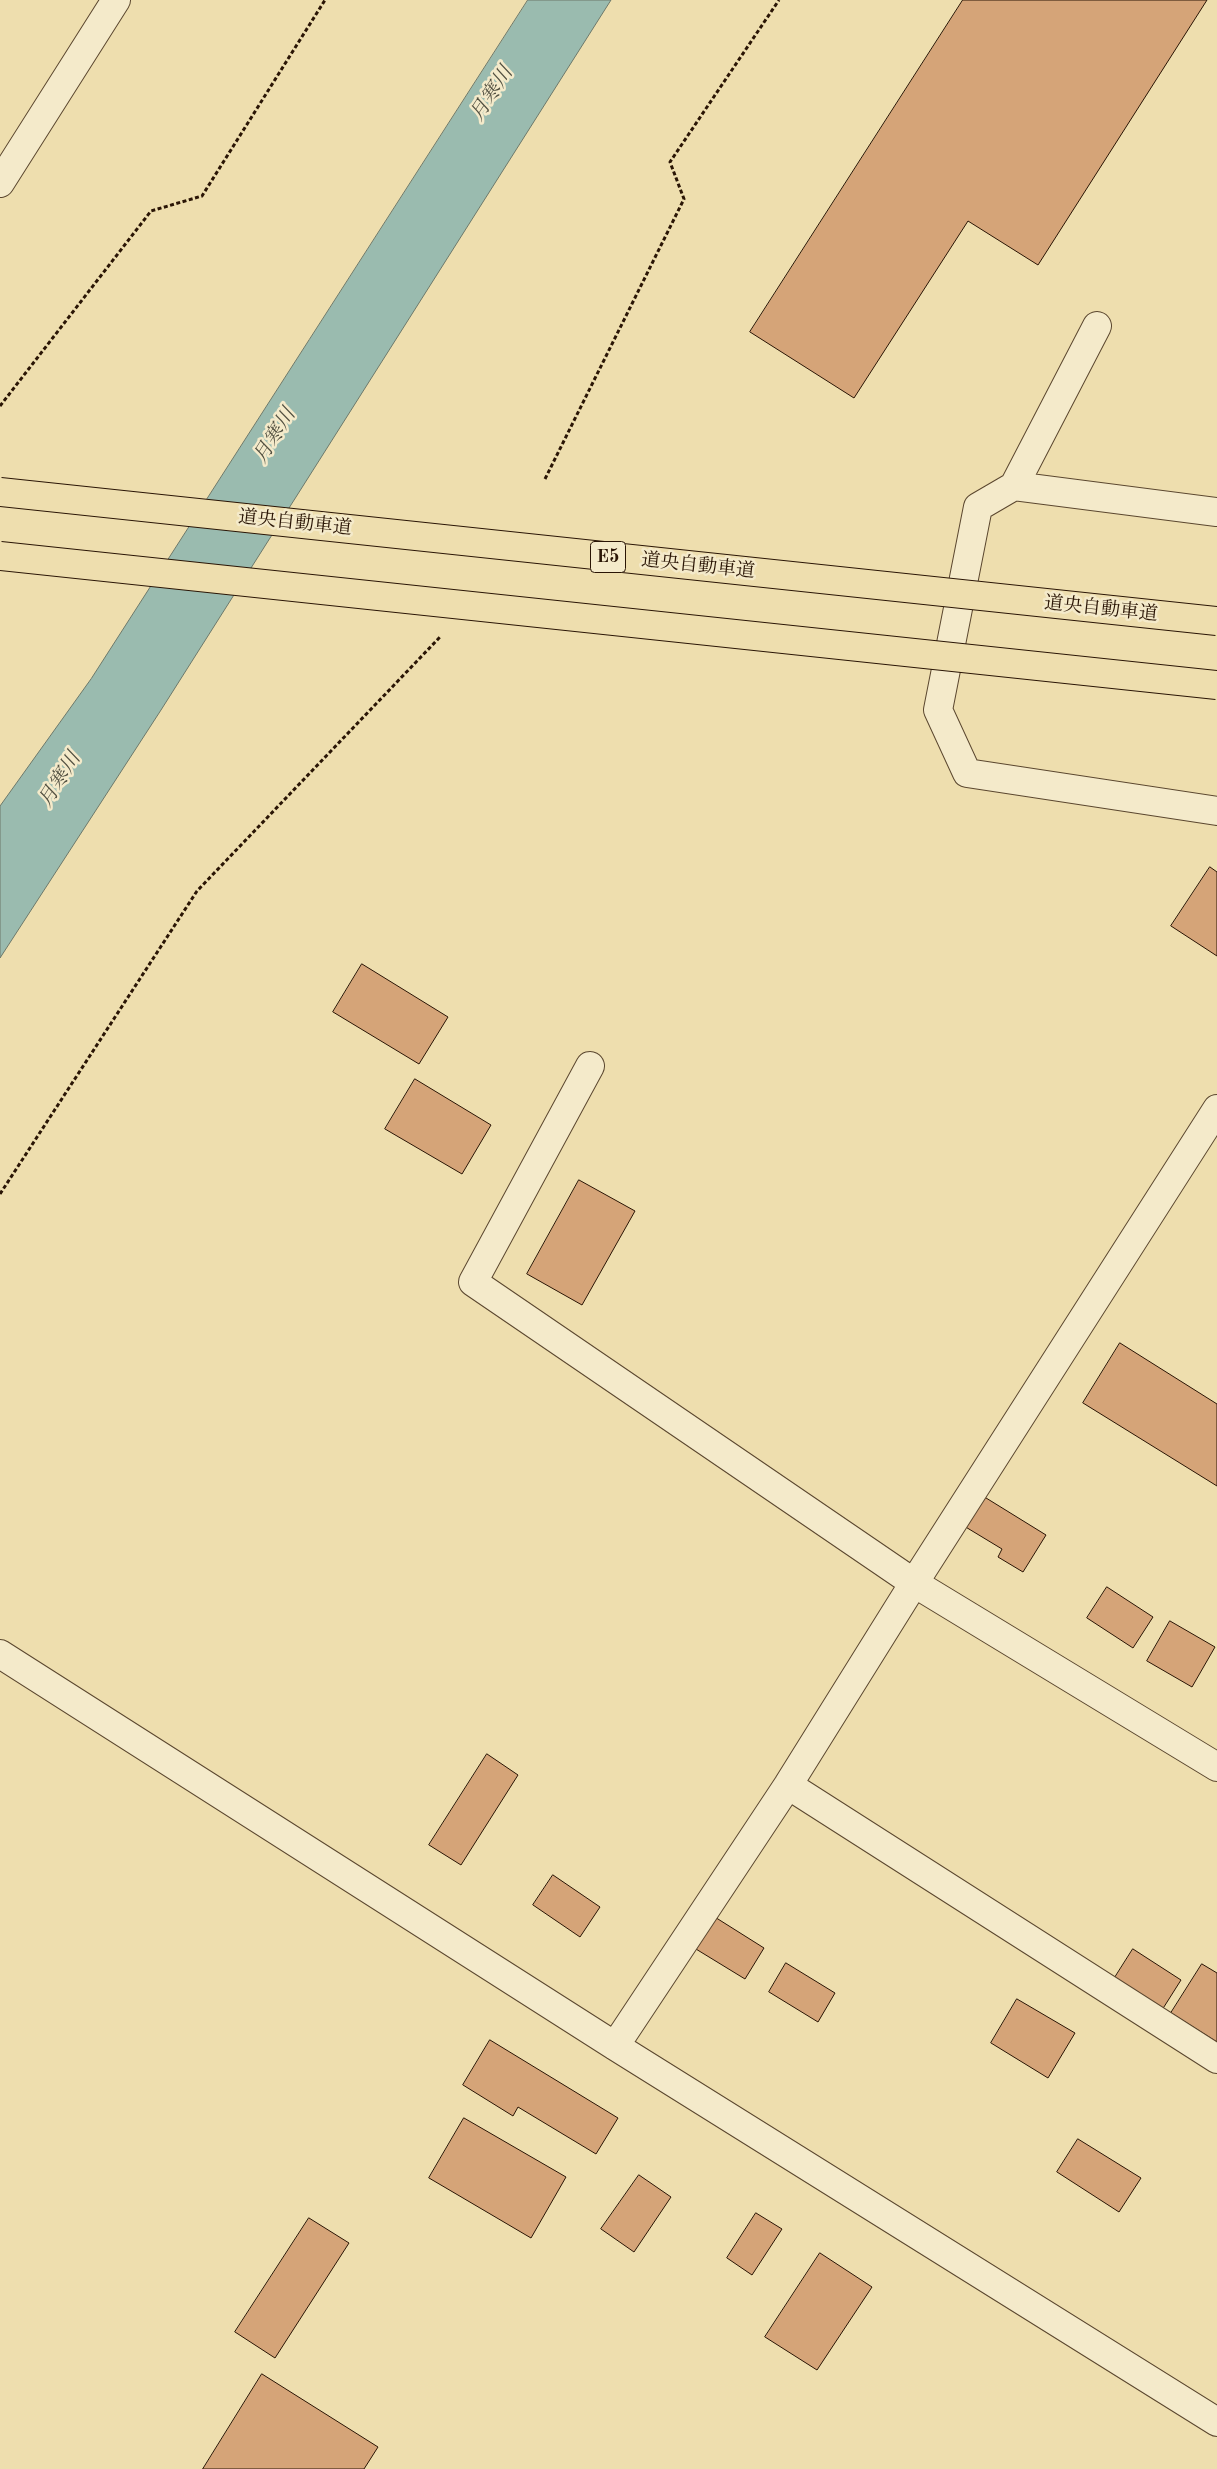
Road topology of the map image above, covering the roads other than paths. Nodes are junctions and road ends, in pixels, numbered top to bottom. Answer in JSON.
{"nodes":[{"id":1,"x":116,"y":0,"type":"edge"},
{"id":2,"x":0,"y":183,"type":"edge"},
{"id":3,"x":1097,"y":326,"type":"dead end"},
{"id":4,"x":1014,"y":486,"type":"junction"},
{"id":5,"x":0,"y":492,"type":"edge"},
{"id":6,"x":1217,"y":512,"type":"edge"},
{"id":7,"x":0,"y":556,"type":"edge"},
{"id":8,"x":1217,"y":621,"type":"edge"},
{"id":9,"x":1217,"y":685,"type":"edge"},
{"id":10,"x":1217,"y":811,"type":"edge"},
{"id":11,"x":590,"y":1066,"type":"dead end"},
{"id":12,"x":1217,"y":1109,"type":"edge"},
{"id":13,"x":914,"y":1582,"type":"junction"},
{"id":14,"x":0,"y":1654,"type":"edge"},
{"id":15,"x":1217,"y":1767,"type":"edge"},
{"id":16,"x":788,"y":1784,"type":"junction"},
{"id":17,"x":615,"y":2046,"type":"junction"},
{"id":18,"x":1217,"y":2060,"type":"edge"},
{"id":19,"x":1217,"y":2422,"type":"edge"}],
"edges":[{"from":1,"to":2,"type":"street"},
{"from":3,"to":4,"type":"street"},
{"from":4,"to":6,"type":"street"},
{"from":4,"to":10,"type":"street"},
{"from":5,"to":8,"type":"highway","name":"道央自動車道","number":"E5","bridge":true},
{"from":7,"to":9,"type":"highway","bridge":true},
{"from":11,"to":13,"type":"street"},
{"from":12,"to":13,"type":"street"},
{"from":13,"to":15,"type":"street"},
{"from":13,"to":16,"type":"street"},
{"from":14,"to":17,"type":"street"},
{"from":16,"to":17,"type":"street"},
{"from":16,"to":18,"type":"street"},
{"from":17,"to":19,"type":"street"}]}
